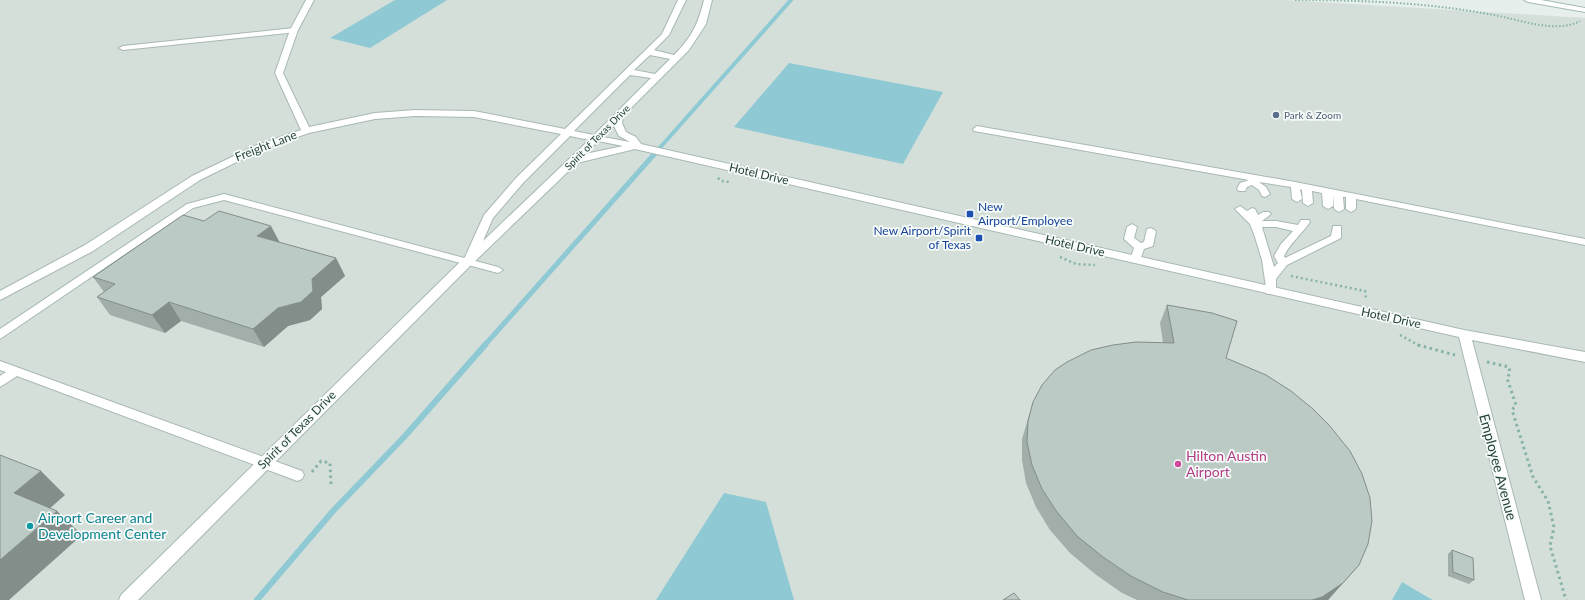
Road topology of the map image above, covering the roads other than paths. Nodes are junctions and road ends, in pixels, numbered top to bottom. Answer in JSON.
{"nodes":[{"id":1,"x":310,"y":0,"type":"edge"},
{"id":2,"x":682,"y":0,"type":"edge"},
{"id":3,"x":708,"y":0,"type":"edge"},
{"id":4,"x":1528,"y":0,"type":"edge"},
{"id":5,"x":1544,"y":0,"type":"edge"},
{"id":6,"x":1585,"y":2,"type":"edge"},
{"id":7,"x":1585,"y":10,"type":"edge"},
{"id":8,"x":294,"y":30,"type":"junction"},
{"id":9,"x":124,"y":48,"type":"dead end"},
{"id":10,"x":650,"y":52,"type":"junction"},
{"id":11,"x":676,"y":58,"type":"junction"},
{"id":12,"x":629,"y":72,"type":"junction"},
{"id":13,"x":657,"y":77,"type":"junction"},
{"id":14,"x":619,"y":116,"type":"junction"},
{"id":15,"x":977,"y":129,"type":"dead end"},
{"id":16,"x":306,"y":131,"type":"junction"},
{"id":17,"x":566,"y":132,"type":"junction"},
{"id":18,"x":596,"y":138,"type":"junction"},
{"id":19,"x":642,"y":147,"type":"junction"},
{"id":20,"x":574,"y":160,"type":"junction"},
{"id":21,"x":1253,"y":180,"type":"junction"},
{"id":22,"x":1295,"y":185,"type":"junction"},
{"id":23,"x":1307,"y":188,"type":"junction"},
{"id":24,"x":1242,"y":189,"type":"dead end"},
{"id":25,"x":1252,"y":192,"type":"dead end"},
{"id":26,"x":1327,"y":192,"type":"junction"},
{"id":27,"x":1338,"y":193,"type":"junction"},
{"id":28,"x":1265,"y":194,"type":"dead end"},
{"id":29,"x":1351,"y":196,"type":"junction"},
{"id":30,"x":1296,"y":199,"type":"dead end"},
{"id":31,"x":1308,"y":203,"type":"dead end"},
{"id":32,"x":1328,"y":206,"type":"dead end"},
{"id":33,"x":1240,"y":209,"type":"dead end"},
{"id":34,"x":1339,"y":209,"type":"dead end"},
{"id":35,"x":1351,"y":209,"type":"dead end"},
{"id":36,"x":1252,"y":211,"type":"dead end"},
{"id":37,"x":1266,"y":214,"type":"dead end"},
{"id":38,"x":1255,"y":223,"type":"junction"},
{"id":39,"x":1132,"y":227,"type":"dead end"},
{"id":40,"x":1337,"y":228,"type":"dead end"},
{"id":41,"x":1151,"y":231,"type":"dead end"},
{"id":42,"x":1585,"y":242,"type":"edge"},
{"id":43,"x":1139,"y":248,"type":"junction"},
{"id":44,"x":1135,"y":260,"type":"junction"},
{"id":45,"x":468,"y":261,"type":"junction"},
{"id":46,"x":1283,"y":263,"type":"junction"},
{"id":47,"x":498,"y":270,"type":"dead end"},
{"id":48,"x":1271,"y":278,"type":"junction"},
{"id":49,"x":1271,"y":291,"type":"junction"},
{"id":50,"x":0,"y":296,"type":"edge"},
{"id":51,"x":1464,"y":334,"type":"junction"},
{"id":52,"x":0,"y":335,"type":"edge"},
{"id":53,"x":1585,"y":357,"type":"edge"},
{"id":54,"x":0,"y":365,"type":"edge"},
{"id":55,"x":16,"y":371,"type":"junction"},
{"id":56,"x":0,"y":382,"type":"edge"},
{"id":57,"x":264,"y":464,"type":"junction"},
{"id":58,"x":302,"y":475,"type":"road end"},
{"id":59,"x":127,"y":600,"type":"edge"},
{"id":60,"x":1533,"y":600,"type":"edge"}],
"edges":[{"from":1,"to":8,"type":"street"},
{"from":2,"to":10,"type":"street","name":"Spirit of Texas Drive"},
{"from":3,"to":11,"type":"street","name":"Spirit of Texas Drive"},
{"from":4,"to":7,"type":"street"},
{"from":5,"to":6,"type":"street"},
{"from":8,"to":9,"type":"lane"},
{"from":8,"to":16,"type":"street"},
{"from":10,"to":11,"type":"street"},
{"from":10,"to":12,"type":"street","name":"Spirit of Texas Drive"},
{"from":11,"to":13,"type":"street","name":"Spirit of Texas Drive"},
{"from":12,"to":13,"type":"street"},
{"from":12,"to":17,"type":"street","name":"Spirit of Texas Drive"},
{"from":13,"to":14,"type":"street","name":"Spirit of Texas Drive"},
{"from":14,"to":18,"type":"street","name":"Spirit of Texas Drive"},
{"from":14,"to":19,"type":"street"},
{"from":15,"to":21,"type":"lane"},
{"from":16,"to":17,"type":"street","name":"Freight Lane"},
{"from":16,"to":50,"type":"street","name":"Freight Lane"},
{"from":17,"to":18,"type":"street","name":"Hotel Drive"},
{"from":17,"to":45,"type":"street","name":"Spirit of Texas Drive"},
{"from":18,"to":19,"type":"street","name":"Hotel Drive"},
{"from":18,"to":20,"type":"street","name":"Spirit of Texas Drive"},
{"from":19,"to":20,"type":"street"},
{"from":19,"to":44,"type":"street","name":"Hotel Drive"},
{"from":20,"to":45,"type":"street","name":"Spirit of Texas Drive"},
{"from":21,"to":22,"type":"lane"},
{"from":21,"to":24,"type":"lane"},
{"from":21,"to":25,"type":"lane"},
{"from":21,"to":28,"type":"lane"},
{"from":22,"to":23,"type":"lane"},
{"from":22,"to":30,"type":"lane"},
{"from":23,"to":26,"type":"lane"},
{"from":23,"to":31,"type":"lane"},
{"from":26,"to":27,"type":"lane"},
{"from":26,"to":32,"type":"lane"},
{"from":27,"to":29,"type":"lane"},
{"from":27,"to":34,"type":"lane"},
{"from":29,"to":35,"type":"lane"},
{"from":29,"to":42,"type":"lane"},
{"from":33,"to":38,"type":"lane"},
{"from":36,"to":38,"type":"lane"},
{"from":37,"to":38,"type":"lane"},
{"from":38,"to":46,"type":"lane"},
{"from":38,"to":48,"type":"lane"},
{"from":39,"to":43,"type":"lane"},
{"from":40,"to":46,"type":"lane"},
{"from":41,"to":43,"type":"lane"},
{"from":43,"to":44,"type":"lane"},
{"from":44,"to":49,"type":"street","name":"Hotel Drive"},
{"from":45,"to":47,"type":"lane"},
{"from":45,"to":52,"type":"lane"},
{"from":45,"to":57,"type":"street","name":"Spirit of Texas Drive"},
{"from":46,"to":48,"type":"lane"},
{"from":48,"to":49,"type":"lane"},
{"from":49,"to":51,"type":"street","name":"Hotel Drive"},
{"from":51,"to":53,"type":"street","name":"Hotel Drive"},
{"from":51,"to":60,"type":"street","name":"Employee Avenue"},
{"from":54,"to":55,"type":"lane"},
{"from":55,"to":56,"type":"lane"},
{"from":55,"to":57,"type":"lane"},
{"from":57,"to":58,"type":"lane"},
{"from":57,"to":59,"type":"street","name":"Spirit of Texas Drive"}]}
